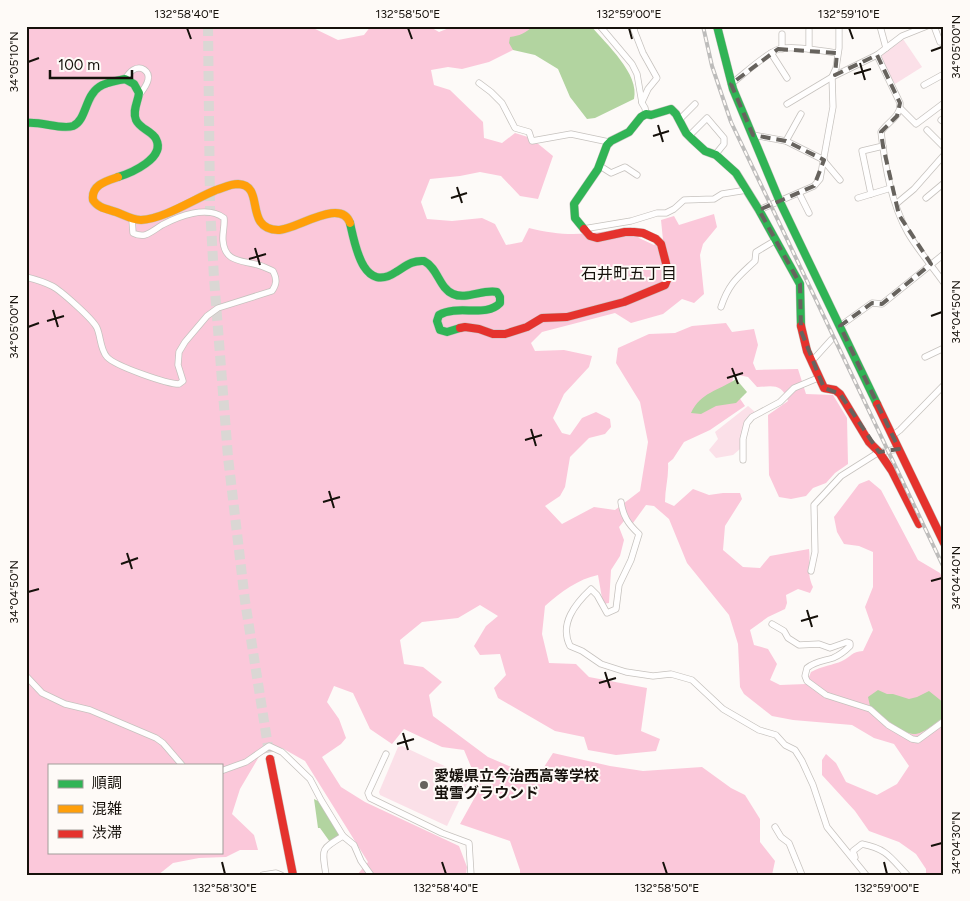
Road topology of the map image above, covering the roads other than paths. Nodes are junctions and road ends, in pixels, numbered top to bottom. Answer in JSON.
{"nodes":[{"id":1,"x":600,"y":26,"type":"edge"},
{"id":2,"x":635,"y":26,"type":"edge"},
{"id":3,"x":717,"y":26,"type":"edge"},
{"id":4,"x":839,"y":26,"type":"edge"},
{"id":5,"x":880,"y":26,"type":"edge"},
{"id":6,"x":927,"y":26,"type":"edge"},
{"id":7,"x":934,"y":26,"type":"edge"},
{"id":8,"x":809,"y":30,"type":"dead end"},
{"id":9,"x":782,"y":34,"type":"dead end"},
{"id":10,"x":940,"y":42,"type":"dead end"},
{"id":11,"x":886,"y":48,"type":"junction"},
{"id":12,"x":782,"y":49,"type":"junction"},
{"id":13,"x":809,"y":49,"type":"junction"},
{"id":14,"x":771,"y":53,"type":"junction"},
{"id":15,"x":837,"y":53,"type":"junction"},
{"id":16,"x":877,"y":55,"type":"junction"},
{"id":17,"x":944,"y":74,"type":"edge"},
{"id":18,"x":832,"y":77,"type":"junction"},
{"id":19,"x":787,"y":78,"type":"dead end"},
{"id":20,"x":125,"y":79,"type":"junction"},
{"id":21,"x":478,"y":83,"type":"dead end"},
{"id":22,"x":732,"y":84,"type":"junction"},
{"id":23,"x":924,"y":85,"type":"dead end"},
{"id":24,"x":140,"y":94,"type":"junction"},
{"id":25,"x":642,"y":102,"type":"junction"},
{"id":26,"x":944,"y":103,"type":"edge"},
{"id":27,"x":695,"y":104,"type":"dead end"},
{"id":28,"x":786,"y":104,"type":"dead end"},
{"id":29,"x":901,"y":109,"type":"junction"},
{"id":30,"x":646,"y":114,"type":"junction"},
{"id":31,"x":801,"y":114,"type":"dead end"},
{"id":32,"x":678,"y":120,"type":"junction"},
{"id":33,"x":26,"y":123,"type":"edge"},
{"id":34,"x":927,"y":130,"type":"dead end"},
{"id":35,"x":753,"y":135,"type":"junction"},
{"id":36,"x":689,"y":136,"type":"junction"},
{"id":37,"x":786,"y":141,"type":"junction"},
{"id":38,"x":610,"y":142,"type":"junction"},
{"id":39,"x":883,"y":146,"type":"junction"},
{"id":40,"x":944,"y":147,"type":"edge"},
{"id":41,"x":944,"y":154,"type":"edge"},
{"id":42,"x":715,"y":155,"type":"junction"},
{"id":43,"x":824,"y":161,"type":"junction"},
{"id":44,"x":600,"y":166,"type":"junction"},
{"id":45,"x":637,"y":175,"type":"dead end"},
{"id":46,"x":840,"y":180,"type":"dead end"},
{"id":47,"x":944,"y":182,"type":"edge"},
{"id":48,"x":891,"y":188,"type":"junction"},
{"id":49,"x":747,"y":190,"type":"junction"},
{"id":50,"x":799,"y":193,"type":"junction"},
{"id":51,"x":871,"y":194,"type":"junction"},
{"id":52,"x":858,"y":198,"type":"dead end"},
{"id":53,"x":926,"y":198,"type":"dead end"},
{"id":54,"x":780,"y":202,"type":"junction"},
{"id":55,"x":896,"y":204,"type":"junction"},
{"id":56,"x":759,"y":210,"type":"junction"},
{"id":57,"x":809,"y":213,"type":"dead end"},
{"id":58,"x":132,"y":219,"type":"junction"},
{"id":59,"x":583,"y":229,"type":"junction"},
{"id":60,"x":776,"y":240,"type":"junction"},
{"id":61,"x":944,"y":254,"type":"edge"},
{"id":62,"x":931,"y":264,"type":"junction"},
{"id":63,"x":26,"y":277,"type":"edge"},
{"id":64,"x":944,"y":283,"type":"edge"},
{"id":65,"x":721,"y":307,"type":"dead end"},
{"id":66,"x":840,"y":326,"type":"junction"},
{"id":67,"x":831,"y":340,"type":"dead end"},
{"id":68,"x":944,"y":348,"type":"edge"},
{"id":69,"x":924,"y":357,"type":"dead end"},
{"id":70,"x":812,"y":361,"type":"junction"},
{"id":71,"x":818,"y":378,"type":"junction"},
{"id":72,"x":942,"y":389,"type":"edge"},
{"id":73,"x":892,"y":436,"type":"junction"},
{"id":74,"x":899,"y":449,"type":"junction"},
{"id":75,"x":879,"y":452,"type":"junction"},
{"id":76,"x":743,"y":460,"type":"dead end"},
{"id":77,"x":621,"y":502,"type":"dead end"},
{"id":78,"x":919,"y":524,"type":"dead end"},
{"id":79,"x":944,"y":544,"type":"edge"},
{"id":80,"x":811,"y":571,"type":"dead end"},
{"id":81,"x":772,"y":624,"type":"dead end"},
{"id":82,"x":26,"y":676,"type":"edge"},
{"id":83,"x":944,"y":721,"type":"edge"},
{"id":84,"x":386,"y":754,"type":"dead end"},
{"id":85,"x":270,"y":759,"type":"tunnel mouth"},
{"id":86,"x":181,"y":764,"type":"edge"},
{"id":87,"x":222,"y":771,"type":"edge"},
{"id":88,"x":775,"y":827,"type":"dead end"},
{"id":89,"x":343,"y":836,"type":"junction"},
{"id":90,"x":858,"y":863,"type":"junction"},
{"id":91,"x":263,"y":875,"type":"edge"},
{"id":92,"x":281,"y":875,"type":"edge"},
{"id":93,"x":293,"y":875,"type":"edge"},
{"id":94,"x":326,"y":875,"type":"edge"},
{"id":95,"x":371,"y":875,"type":"edge"},
{"id":96,"x":471,"y":875,"type":"edge"},
{"id":97,"x":802,"y":875,"type":"edge"},
{"id":98,"x":866,"y":875,"type":"edge"},
{"id":99,"x":907,"y":875,"type":"edge"}],
"edges":[{"from":1,"to":25,"type":"street"},
{"from":2,"to":25,"type":"street"},
{"from":3,"to":22,"type":"main road"},
{"from":4,"to":15,"type":"street"},
{"from":5,"to":11,"type":"street"},
{"from":6,"to":11,"type":"street"},
{"from":7,"to":10,"type":"street"},
{"from":8,"to":13,"type":"street"},
{"from":9,"to":12,"type":"street"},
{"from":11,"to":16,"type":"street"},
{"from":12,"to":13,"type":"street"},
{"from":12,"to":14,"type":"street"},
{"from":13,"to":15,"type":"street"},
{"from":14,"to":19,"type":"street"},
{"from":14,"to":22,"type":"street"},
{"from":15,"to":18,"type":"street"},
{"from":16,"to":18,"type":"street"},
{"from":16,"to":29,"type":"street"},
{"from":17,"to":23,"type":"street"},
{"from":18,"to":28,"type":"street"},
{"from":18,"to":43,"type":"street"},
{"from":20,"to":24,"type":"main road"},
{"from":20,"to":24,"type":"street"},
{"from":20,"to":33,"type":"main road"},
{"from":21,"to":38,"type":"street"},
{"from":22,"to":35,"type":"main road"},
{"from":24,"to":58,"type":"main road"},
{"from":25,"to":30,"type":"street"},
{"from":26,"to":29,"type":"street"},
{"from":27,"to":32,"type":"street"},
{"from":29,"to":39,"type":"street"},
{"from":30,"to":32,"type":"main road"},
{"from":30,"to":38,"type":"main road"},
{"from":31,"to":37,"type":"street"},
{"from":32,"to":36,"type":"main road"},
{"from":34,"to":40,"type":"street"},
{"from":35,"to":37,"type":"street"},
{"from":35,"to":54,"type":"main road"},
{"from":36,"to":42,"type":"main road"},
{"from":36,"to":42,"type":"street"},
{"from":37,"to":43,"type":"street"},
{"from":38,"to":44,"type":"main road"},
{"from":39,"to":48,"type":"street"},
{"from":39,"to":51,"type":"street"},
{"from":41,"to":55,"type":"street"},
{"from":42,"to":49,"type":"main road"},
{"from":43,"to":46,"type":"street"},
{"from":43,"to":50,"type":"street"},
{"from":44,"to":45,"type":"street"},
{"from":44,"to":59,"type":"main road"},
{"from":47,"to":53,"type":"street"},
{"from":48,"to":51,"type":"street"},
{"from":48,"to":55,"type":"street"},
{"from":49,"to":56,"type":"main road"},
{"from":49,"to":59,"type":"street"},
{"from":50,"to":54,"type":"street"},
{"from":50,"to":57,"type":"street"},
{"from":51,"to":52,"type":"street"},
{"from":54,"to":56,"type":"street"},
{"from":54,"to":66,"type":"main road"},
{"from":55,"to":62,"type":"street"},
{"from":56,"to":60,"type":"main road"},
{"from":58,"to":59,"type":"main road"},
{"from":58,"to":63,"type":"street"},
{"from":60,"to":65,"type":"street"},
{"from":60,"to":70,"type":"main road"},
{"from":61,"to":62,"type":"street"},
{"from":62,"to":64,"type":"street"},
{"from":62,"to":66,"type":"street"},
{"from":66,"to":73,"type":"main road"},
{"from":67,"to":70,"type":"street"},
{"from":68,"to":69,"type":"street"},
{"from":70,"to":71,"type":"main road"},
{"from":71,"to":75,"type":"main road"},
{"from":71,"to":76,"type":"street"},
{"from":72,"to":73,"type":"street"},
{"from":73,"to":74,"type":"main road"},
{"from":74,"to":75,"type":"street"},
{"from":74,"to":79,"type":"main road"},
{"from":75,"to":78,"type":"main road"},
{"from":75,"to":80,"type":"street"},
{"from":77,"to":90,"type":"street"},
{"from":81,"to":83,"type":"street"},
{"from":82,"to":86,"type":"street"},
{"from":84,"to":96,"type":"street"},
{"from":85,"to":93,"type":"main road"},
{"from":87,"to":89,"type":"street"},
{"from":88,"to":97,"type":"street"},
{"from":89,"to":94,"type":"street"},
{"from":89,"to":95,"type":"street"},
{"from":90,"to":98,"type":"street"},
{"from":90,"to":99,"type":"street"},
{"from":91,"to":92,"type":"street"}]}
